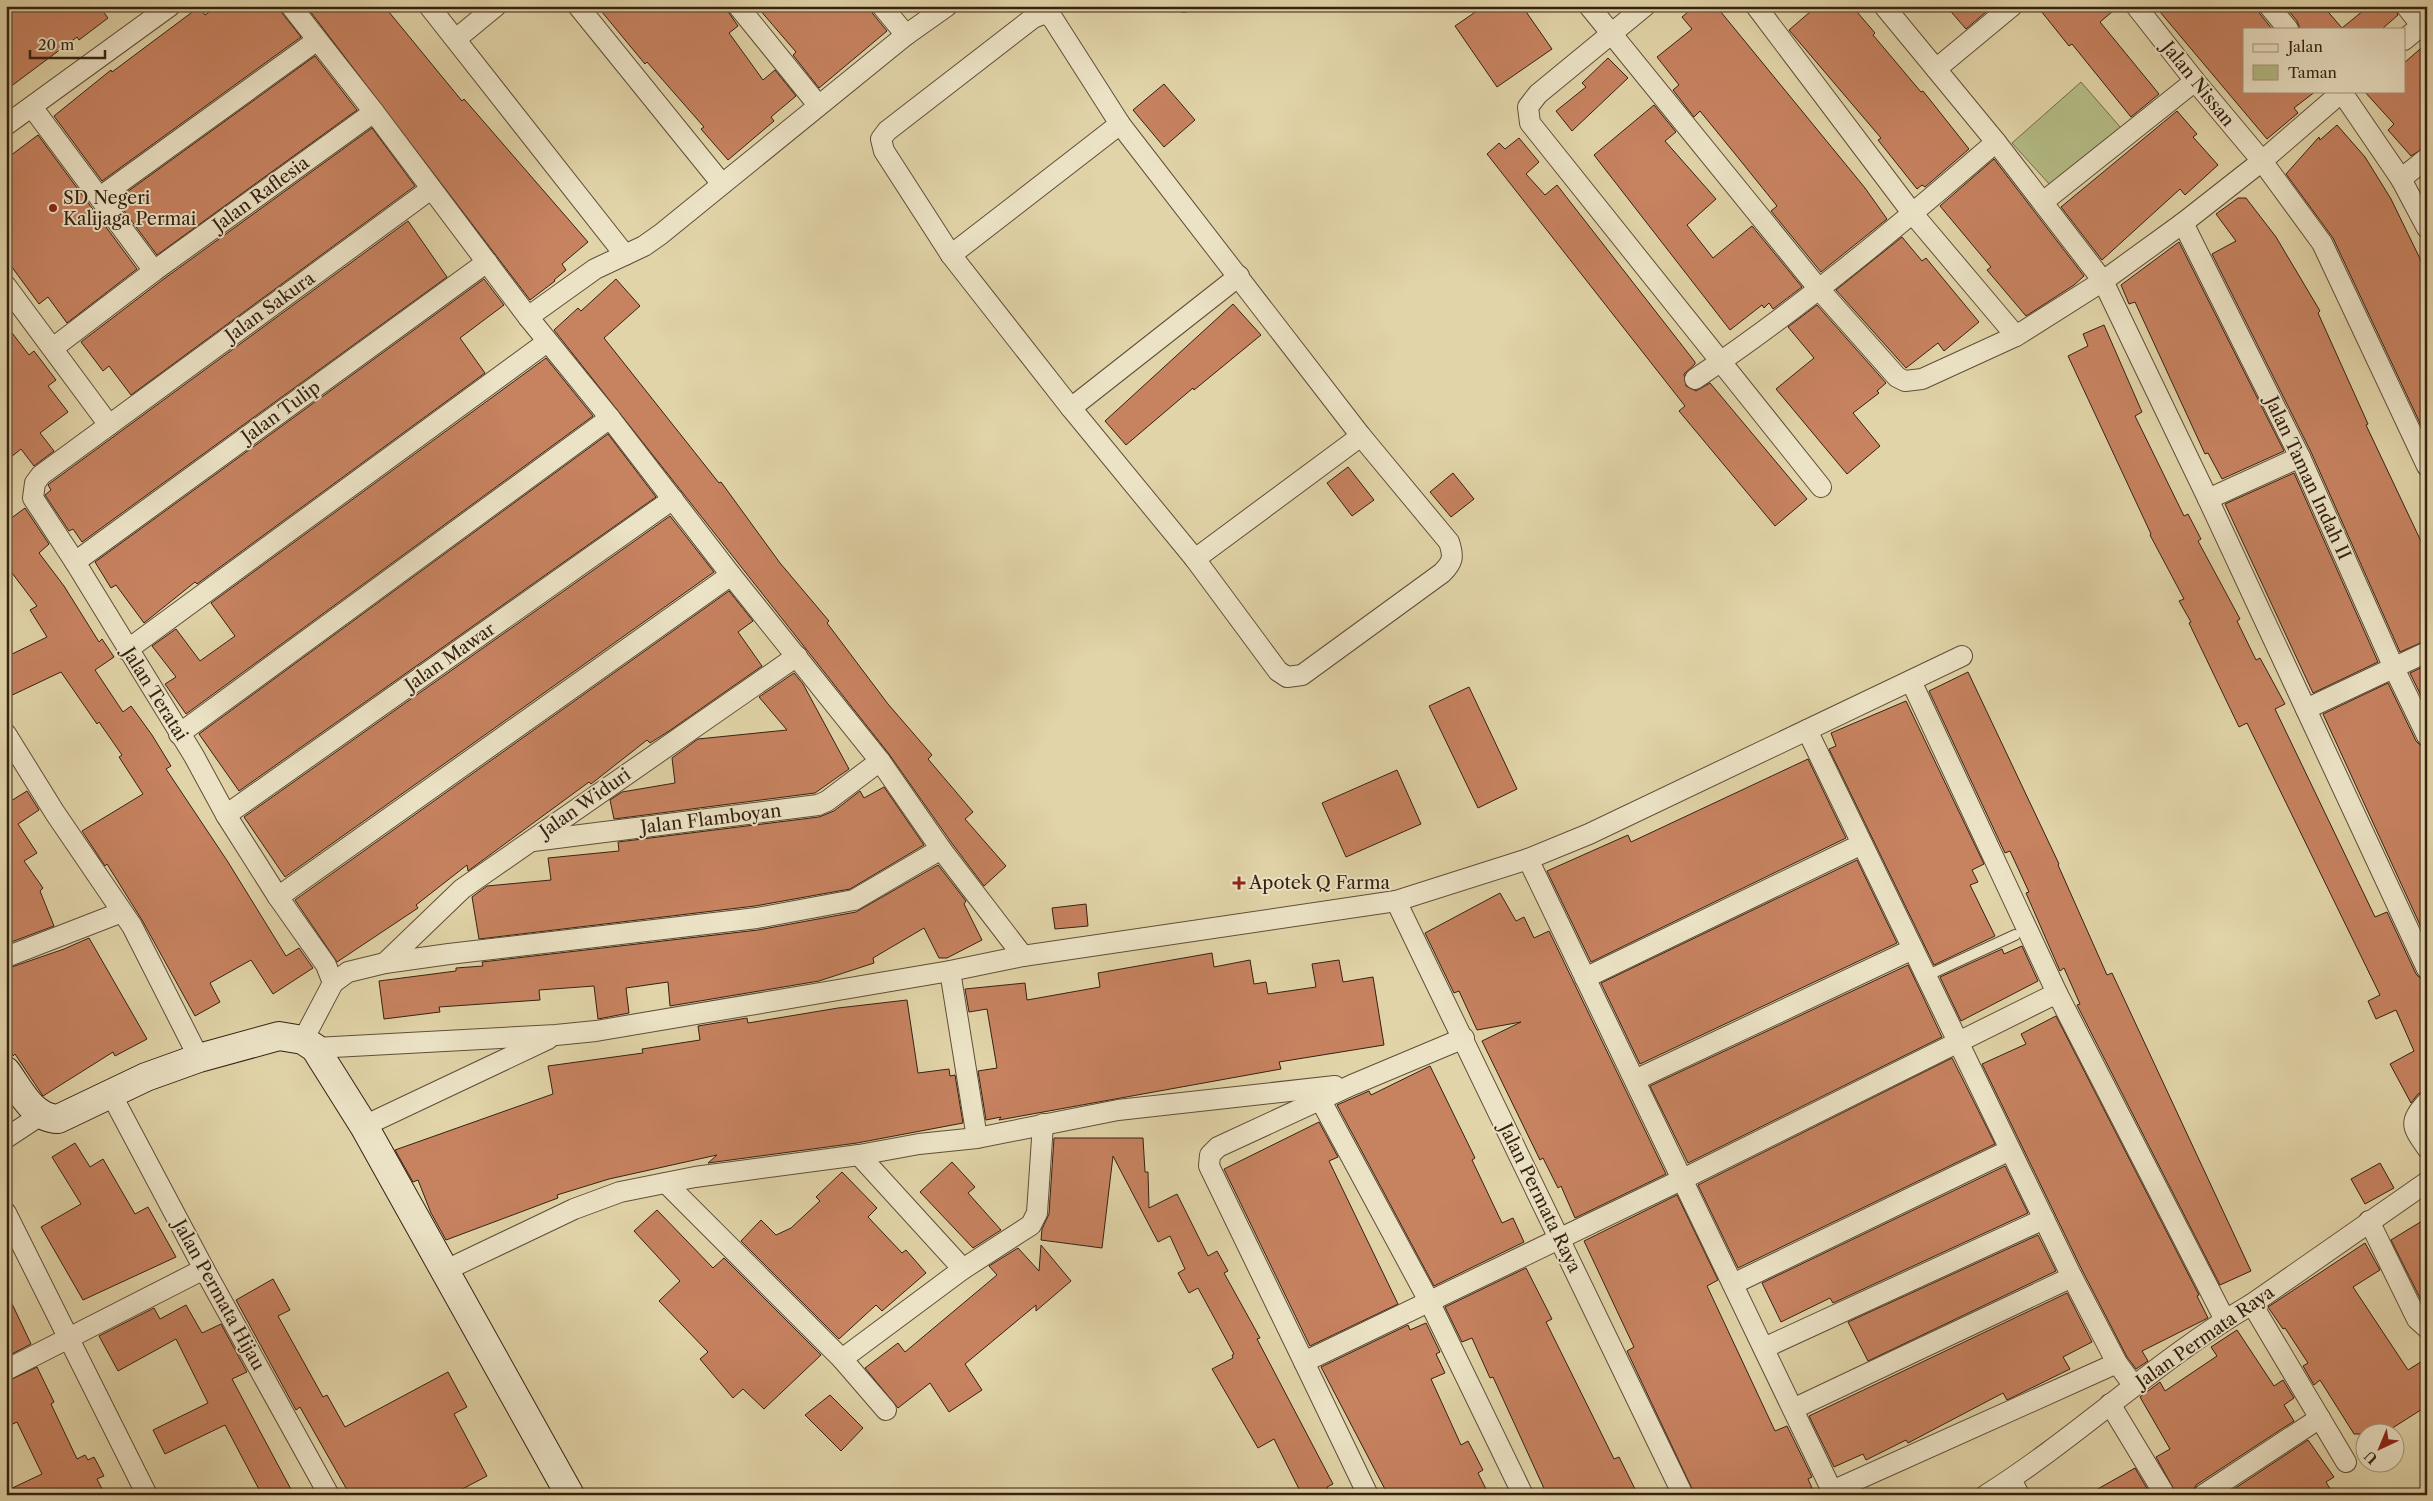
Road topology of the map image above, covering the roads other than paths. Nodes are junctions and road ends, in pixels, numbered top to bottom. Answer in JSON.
{"nodes":[{"id":1,"x":170,"y":6,"type":"edge"},
{"id":2,"x":291,"y":6,"type":"edge"},
{"id":3,"x":429,"y":6,"type":"edge"},
{"id":4,"x":496,"y":6,"type":"edge"},
{"id":5,"x":578,"y":6,"type":"edge"},
{"id":6,"x":738,"y":6,"type":"edge"},
{"id":7,"x":882,"y":6,"type":"edge"},
{"id":8,"x":947,"y":6,"type":"edge"},
{"id":9,"x":1064,"y":6,"type":"edge"},
{"id":10,"x":1589,"y":6,"type":"edge"},
{"id":11,"x":1645,"y":6,"type":"edge"},
{"id":12,"x":1756,"y":6,"type":"edge"},
{"id":13,"x":1884,"y":6,"type":"edge"},
{"id":14,"x":2012,"y":6,"type":"edge"},
{"id":15,"x":2136,"y":6,"type":"edge"},
{"id":16,"x":2269,"y":6,"type":"edge"},
{"id":17,"x":2406,"y":6,"type":"edge"},
{"id":18,"x":2424,"y":23,"type":"edge"},
{"id":19,"x":2287,"y":28,"type":"edge"},
{"id":20,"x":1611,"y":34,"type":"junction"},
{"id":21,"x":906,"y":35,"type":"junction"},
{"id":22,"x":1062,"y":35,"type":"junction"},
{"id":23,"x":2406,"y":38,"type":"edge"},
{"id":24,"x":456,"y":39,"type":"junction"},
{"id":25,"x":316,"y":41,"type":"junction"},
{"id":26,"x":1936,"y":69,"type":"junction"},
{"id":27,"x":2195,"y":81,"type":"junction"},
{"id":28,"x":2342,"y":92,"type":"edge"},
{"id":29,"x":818,"y":105,"type":"junction"},
{"id":30,"x":32,"y":106,"type":"junction"},
{"id":31,"x":374,"y":112,"type":"junction"},
{"id":32,"x":1120,"y":124,"type":"junction"},
{"id":33,"x":6,"y":125,"type":"edge"},
{"id":34,"x":1996,"y":142,"type":"junction"},
{"id":35,"x":2427,"y":158,"type":"edge"},
{"id":36,"x":2262,"y":161,"type":"junction"},
{"id":37,"x":2401,"y":179,"type":"junction"},
{"id":38,"x":722,"y":184,"type":"junction"},
{"id":39,"x":431,"y":189,"type":"junction"},
{"id":40,"x":100,"y":197,"type":"junction"},
{"id":41,"x":2043,"y":202,"type":"junction"},
{"id":42,"x":1913,"y":214,"type":"junction"},
{"id":43,"x":2184,"y":223,"type":"junction"},
{"id":44,"x":2427,"y":228,"type":"edge"},
{"id":45,"x":625,"y":255,"type":"junction"},
{"id":46,"x":951,"y":255,"type":"junction"},
{"id":47,"x":487,"y":262,"type":"junction"},
{"id":48,"x":154,"y":271,"type":"junction"},
{"id":49,"x":1239,"y":276,"type":"junction"},
{"id":50,"x":2102,"y":281,"type":"junction"},
{"id":51,"x":6,"y":286,"type":"edge"},
{"id":52,"x":1818,"y":288,"type":"junction"},
{"id":53,"x":528,"y":318,"type":"junction"},
{"id":54,"x":2016,"y":336,"type":"junction"},
{"id":55,"x":547,"y":342,"type":"junction"},
{"id":56,"x":53,"y":348,"type":"junction"},
{"id":57,"x":1721,"y":362,"type":"junction"},
{"id":58,"x":1695,"y":379,"type":"dead end"},
{"id":59,"x":1071,"y":408,"type":"junction"},
{"id":60,"x":610,"y":418,"type":"junction"},
{"id":61,"x":109,"y":425,"type":"junction"},
{"id":62,"x":1361,"y":436,"type":"junction"},
{"id":63,"x":2300,"y":457,"type":"junction"},
{"id":64,"x":2427,"y":466,"type":"edge"},
{"id":65,"x":1821,"y":488,"type":"dead end"},
{"id":66,"x":2208,"y":499,"type":"junction"},
{"id":67,"x":673,"y":500,"type":"junction"},
{"id":68,"x":1195,"y":559,"type":"junction"},
{"id":69,"x":75,"y":562,"type":"junction"},
{"id":70,"x":731,"y":575,"type":"junction"},
{"id":71,"x":127,"y":650,"type":"junction"},
{"id":72,"x":2427,"y":652,"type":"edge"},
{"id":73,"x":797,"y":656,"type":"junction"},
{"id":74,"x":1962,"y":656,"type":"dead end"},
{"id":75,"x":2394,"y":668,"type":"junction"},
{"id":76,"x":1911,"y":681,"type":"junction"},
{"id":77,"x":2306,"y":709,"type":"junction"},
{"id":78,"x":1807,"y":730,"type":"junction"},
{"id":79,"x":6,"y":734,"type":"edge"},
{"id":80,"x":180,"y":734,"type":"junction"},
{"id":81,"x":2427,"y":736,"type":"edge"},
{"id":82,"x":880,"y":762,"type":"junction"},
{"id":83,"x":226,"y":815,"type":"junction"},
{"id":84,"x":529,"y":841,"type":"junction"},
{"id":85,"x":1862,"y":844,"type":"junction"},
{"id":86,"x":941,"y":849,"type":"junction"},
{"id":87,"x":1528,"y":859,"type":"junction"},
{"id":88,"x":278,"y":897,"type":"junction"},
{"id":89,"x":1396,"y":901,"type":"junction"},
{"id":90,"x":122,"y":912,"type":"junction"},
{"id":91,"x":2015,"y":935,"type":"dead end"},
{"id":92,"x":1913,"y":950,"type":"junction"},
{"id":93,"x":1023,"y":956,"type":"junction"},
{"id":94,"x":6,"y":957,"type":"edge"},
{"id":95,"x":385,"y":963,"type":"junction"},
{"id":96,"x":2427,"y":969,"type":"edge"},
{"id":97,"x":950,"y":971,"type":"junction"},
{"id":98,"x":1926,"y":976,"type":"junction"},
{"id":99,"x":1585,"y":978,"type":"junction"},
{"id":100,"x":333,"y":983,"type":"junction"},
{"id":101,"x":2057,"y":993,"type":"junction"},
{"id":102,"x":556,"y":1035,"type":"junction"},
{"id":103,"x":1464,"y":1038,"type":"junction"},
{"id":104,"x":1957,"y":1041,"type":"junction"},
{"id":105,"x":309,"y":1044,"type":"junction"},
{"id":106,"x":199,"y":1058,"type":"junction"},
{"id":107,"x":6,"y":1071,"type":"edge"},
{"id":108,"x":1635,"y":1080,"type":"junction"},
{"id":109,"x":1352,"y":1085,"type":"junction"},
{"id":110,"x":111,"y":1094,"type":"junction"},
{"id":111,"x":1320,"y":1099,"type":"junction"},
{"id":112,"x":2427,"y":1102,"type":"edge"},
{"id":113,"x":41,"y":1115,"type":"junction"},
{"id":114,"x":1043,"y":1124,"type":"junction"},
{"id":115,"x":364,"y":1126,"type":"junction"},
{"id":116,"x":6,"y":1138,"type":"edge"},
{"id":117,"x":976,"y":1138,"type":"junction"},
{"id":118,"x":2427,"y":1148,"type":"edge"},
{"id":119,"x":2010,"y":1150,"type":"junction"},
{"id":120,"x":859,"y":1155,"type":"junction"},
{"id":121,"x":1683,"y":1179,"type":"junction"},
{"id":122,"x":2427,"y":1182,"type":"edge"},
{"id":123,"x":666,"y":1183,"type":"junction"},
{"id":124,"x":6,"y":1213,"type":"edge"},
{"id":125,"x":2044,"y":1219,"type":"junction"},
{"id":126,"x":2370,"y":1221,"type":"junction"},
{"id":127,"x":1559,"y":1237,"type":"junction"},
{"id":128,"x":204,"y":1269,"type":"junction"},
{"id":129,"x":963,"y":1269,"type":"junction"},
{"id":130,"x":444,"y":1271,"type":"junction"},
{"id":131,"x":2072,"y":1277,"type":"junction"},
{"id":132,"x":1734,"y":1284,"type":"junction"},
{"id":133,"x":1429,"y":1301,"type":"junction"},
{"id":134,"x":2252,"y":1304,"type":"junction"},
{"id":135,"x":2225,"y":1320,"type":"junction"},
{"id":136,"x":2427,"y":1328,"type":"edge"},
{"id":137,"x":69,"y":1338,"type":"junction"},
{"id":138,"x":1764,"y":1348,"type":"junction"},
{"id":139,"x":842,"y":1359,"type":"junction"},
{"id":140,"x":1304,"y":1362,"type":"junction"},
{"id":141,"x":2117,"y":1363,"type":"junction"},
{"id":142,"x":6,"y":1370,"type":"edge"},
{"id":143,"x":2134,"y":1386,"type":"junction"},
{"id":144,"x":2110,"y":1404,"type":"junction"},
{"id":145,"x":1793,"y":1409,"type":"junction"},
{"id":146,"x":886,"y":1410,"type":"dead end"},
{"id":147,"x":2320,"y":1418,"type":"junction"},
{"id":148,"x":2346,"y":1462,"type":"dead end"},
{"id":149,"x":2015,"y":1487,"type":"edge"},
{"id":150,"x":1833,"y":1493,"type":"edge"},
{"id":151,"x":147,"y":1495,"type":"edge"},
{"id":152,"x":329,"y":1495,"type":"edge"},
{"id":153,"x":570,"y":1495,"type":"edge"},
{"id":154,"x":1368,"y":1495,"type":"edge"},
{"id":155,"x":1522,"y":1495,"type":"edge"},
{"id":156,"x":1683,"y":1495,"type":"edge"},
{"id":157,"x":1986,"y":1495,"type":"edge"},
{"id":158,"x":2165,"y":1495,"type":"edge"},
{"id":159,"x":2203,"y":1495,"type":"edge"}],
"edges":[{"from":1,"to":30,"type":"street"},
{"from":2,"to":25,"type":"street"},
{"from":3,"to":24,"type":"street"},
{"from":4,"to":24,"type":"street"},
{"from":5,"to":38,"type":"street"},
{"from":6,"to":29,"type":"street"},
{"from":7,"to":21,"type":"street"},
{"from":8,"to":21,"type":"street"},
{"from":9,"to":22,"type":"street"},
{"from":10,"to":20,"type":"street"},
{"from":11,"to":20,"type":"street"},
{"from":12,"to":42,"type":"street"},
{"from":13,"to":26,"type":"street"},
{"from":14,"to":26,"type":"street"},
{"from":15,"to":27,"type":"street","name":"Jalan Nissan"},
{"from":16,"to":19,"type":"street"},
{"from":17,"to":18,"type":"street"},
{"from":18,"to":23,"type":"street"},
{"from":20,"to":52,"type":"street"},
{"from":20,"to":57,"type":"street"},
{"from":21,"to":29,"type":"street"},
{"from":22,"to":32,"type":"street"},
{"from":22,"to":46,"type":"street"},
{"from":24,"to":45,"type":"street"},
{"from":25,"to":31,"type":"street"},
{"from":25,"to":40,"type":"street"},
{"from":26,"to":34,"type":"street"},
{"from":27,"to":36,"type":"street","name":"Jalan Nissan"},
{"from":27,"to":41,"type":"street"},
{"from":28,"to":36,"type":"street"},
{"from":28,"to":37,"type":"street"},
{"from":29,"to":38,"type":"street"},
{"from":30,"to":33,"type":"street"},
{"from":30,"to":40,"type":"street"},
{"from":31,"to":39,"type":"street"},
{"from":31,"to":48,"type":"street","name":"Jalan Raflesia"},
{"from":32,"to":46,"type":"street"},
{"from":32,"to":49,"type":"street"},
{"from":34,"to":41,"type":"street"},
{"from":34,"to":42,"type":"street"},
{"from":35,"to":37,"type":"street"},
{"from":36,"to":43,"type":"street"},
{"from":36,"to":64,"type":"street","name":"Jalan Nissan"},
{"from":37,"to":44,"type":"street"},
{"from":38,"to":45,"type":"street"},
{"from":39,"to":47,"type":"street"},
{"from":39,"to":61,"type":"street","name":"Jalan Sakura"},
{"from":40,"to":48,"type":"street"},
{"from":41,"to":50,"type":"street"},
{"from":42,"to":52,"type":"street"},
{"from":42,"to":54,"type":"street"},
{"from":43,"to":50,"type":"street"},
{"from":43,"to":63,"type":"street","name":"Jalan Taman Indah II"},
{"from":45,"to":53,"type":"street"},
{"from":46,"to":59,"type":"street"},
{"from":47,"to":53,"type":"street"},
{"from":47,"to":69,"type":"street","name":"Jalan Tulip"},
{"from":48,"to":56,"type":"street","name":"Jalan Raflesia"},
{"from":49,"to":59,"type":"street"},
{"from":49,"to":62,"type":"street"},
{"from":50,"to":54,"type":"street"},
{"from":50,"to":66,"type":"street"},
{"from":51,"to":56,"type":"street"},
{"from":52,"to":54,"type":"street"},
{"from":52,"to":57,"type":"street"},
{"from":53,"to":55,"type":"street"},
{"from":55,"to":60,"type":"street"},
{"from":55,"to":71,"type":"street"},
{"from":56,"to":61,"type":"street"},
{"from":57,"to":58,"type":"street"},
{"from":57,"to":65,"type":"street"},
{"from":59,"to":68,"type":"street"},
{"from":60,"to":67,"type":"street"},
{"from":60,"to":80,"type":"street"},
{"from":61,"to":69,"type":"street","name":"Jalan Teratai"},
{"from":62,"to":68,"type":"street"},
{"from":62,"to":68,"type":"street"},
{"from":63,"to":66,"type":"street"},
{"from":63,"to":75,"type":"street","name":"Jalan Taman Indah II"},
{"from":66,"to":77,"type":"street"},
{"from":67,"to":70,"type":"street"},
{"from":67,"to":83,"type":"street","name":"Jalan Mawar"},
{"from":69,"to":71,"type":"street","name":"Jalan Teratai"},
{"from":70,"to":73,"type":"street"},
{"from":70,"to":88,"type":"street"},
{"from":71,"to":80,"type":"street","name":"Jalan Teratai"},
{"from":72,"to":75,"type":"street"},
{"from":73,"to":82,"type":"street"},
{"from":73,"to":84,"type":"street","name":"Jalan Widuri"},
{"from":74,"to":76,"type":"street"},
{"from":75,"to":77,"type":"street"},
{"from":75,"to":81,"type":"street","name":"Jalan Taman Indah II"},
{"from":76,"to":78,"type":"street"},
{"from":76,"to":101,"type":"street"},
{"from":77,"to":96,"type":"street"},
{"from":78,"to":85,"type":"street"},
{"from":78,"to":87,"type":"street"},
{"from":79,"to":90,"type":"street"},
{"from":80,"to":83,"type":"street","name":"Jalan Teratai"},
{"from":82,"to":84,"type":"street","name":"Jalan Flamboyan"},
{"from":82,"to":86,"type":"street"},
{"from":83,"to":88,"type":"street","name":"Jalan Teratai"},
{"from":84,"to":95,"type":"street","name":"Jalan Widuri"},
{"from":85,"to":92,"type":"street"},
{"from":85,"to":99,"type":"street"},
{"from":86,"to":93,"type":"street"},
{"from":86,"to":95,"type":"street"},
{"from":87,"to":89,"type":"street"},
{"from":87,"to":99,"type":"street"},
{"from":88,"to":100,"type":"street","name":"Jalan Teratai"},
{"from":89,"to":93,"type":"street"},
{"from":89,"to":103,"type":"street","name":"Jalan Permata Raya"},
{"from":90,"to":94,"type":"street"},
{"from":90,"to":106,"type":"street"},
{"from":91,"to":98,"type":"lane"},
{"from":92,"to":98,"type":"street"},
{"from":92,"to":108,"type":"street"},
{"from":93,"to":97,"type":"street"},
{"from":95,"to":100,"type":"street"},
{"from":97,"to":102,"type":"street"},
{"from":97,"to":117,"type":"street"},
{"from":98,"to":104,"type":"street"},
{"from":99,"to":108,"type":"street"},
{"from":100,"to":105,"type":"street"},
{"from":101,"to":104,"type":"street"},
{"from":101,"to":135,"type":"street"},
{"from":102,"to":105,"type":"street"},
{"from":102,"to":115,"type":"street"},
{"from":103,"to":109,"type":"street"},
{"from":103,"to":127,"type":"street","name":"Jalan Permata Raya"},
{"from":104,"to":119,"type":"street"},
{"from":104,"to":121,"type":"street"},
{"from":105,"to":106,"type":"street"},
{"from":105,"to":115,"type":"street"},
{"from":106,"to":110,"type":"street"},
{"from":107,"to":113,"type":"street"},
{"from":108,"to":121,"type":"street"},
{"from":109,"to":111,"type":"street"},
{"from":109,"to":114,"type":"street"},
{"from":110,"to":113,"type":"street"},
{"from":110,"to":128,"type":"street","name":"Jalan Permata Hijau"},
{"from":111,"to":133,"type":"street"},
{"from":111,"to":140,"type":"street"},
{"from":112,"to":118,"type":"street"},
{"from":113,"to":116,"type":"street"},
{"from":114,"to":117,"type":"street"},
{"from":114,"to":129,"type":"street"},
{"from":115,"to":130,"type":"street"},
{"from":117,"to":120,"type":"street"},
{"from":119,"to":125,"type":"street"},
{"from":119,"to":132,"type":"street"},
{"from":120,"to":123,"type":"street"},
{"from":120,"to":129,"type":"street"},
{"from":121,"to":127,"type":"street"},
{"from":121,"to":132,"type":"street"},
{"from":122,"to":126,"type":"street","name":"Jalan Permata Raya"},
{"from":123,"to":130,"type":"street"},
{"from":123,"to":139,"type":"street"},
{"from":124,"to":137,"type":"street"},
{"from":125,"to":131,"type":"street"},
{"from":125,"to":138,"type":"street"},
{"from":126,"to":134,"type":"street","name":"Jalan Permata Raya"},
{"from":126,"to":136,"type":"street"},
{"from":127,"to":133,"type":"street"},
{"from":127,"to":156,"type":"street","name":"Jalan Permata Raya"},
{"from":128,"to":137,"type":"street"},
{"from":128,"to":152,"type":"street","name":"Jalan Permata Hijau"},
{"from":129,"to":139,"type":"street"},
{"from":130,"to":153,"type":"street"},
{"from":131,"to":141,"type":"street"},
{"from":131,"to":145,"type":"street"},
{"from":132,"to":138,"type":"street"},
{"from":133,"to":140,"type":"street"},
{"from":133,"to":155,"type":"street"},
{"from":134,"to":135,"type":"street","name":"Jalan Permata Raya"},
{"from":134,"to":147,"type":"street"},
{"from":135,"to":143,"type":"street","name":"Jalan Permata Raya"},
{"from":137,"to":142,"type":"street"},
{"from":137,"to":151,"type":"street"},
{"from":138,"to":145,"type":"street"},
{"from":139,"to":146,"type":"street"},
{"from":140,"to":154,"type":"street"},
{"from":141,"to":143,"type":"street"},
{"from":141,"to":150,"type":"street"},
{"from":143,"to":144,"type":"street","name":"Jalan Permata Raya"},
{"from":144,"to":149,"type":"street","name":"Jalan Permata Raya"},
{"from":144,"to":158,"type":"street"},
{"from":145,"to":150,"type":"street"},
{"from":147,"to":148,"type":"street"},
{"from":147,"to":159,"type":"street"},
{"from":149,"to":157,"type":"street","name":"Jalan Permata Raya"}]}
